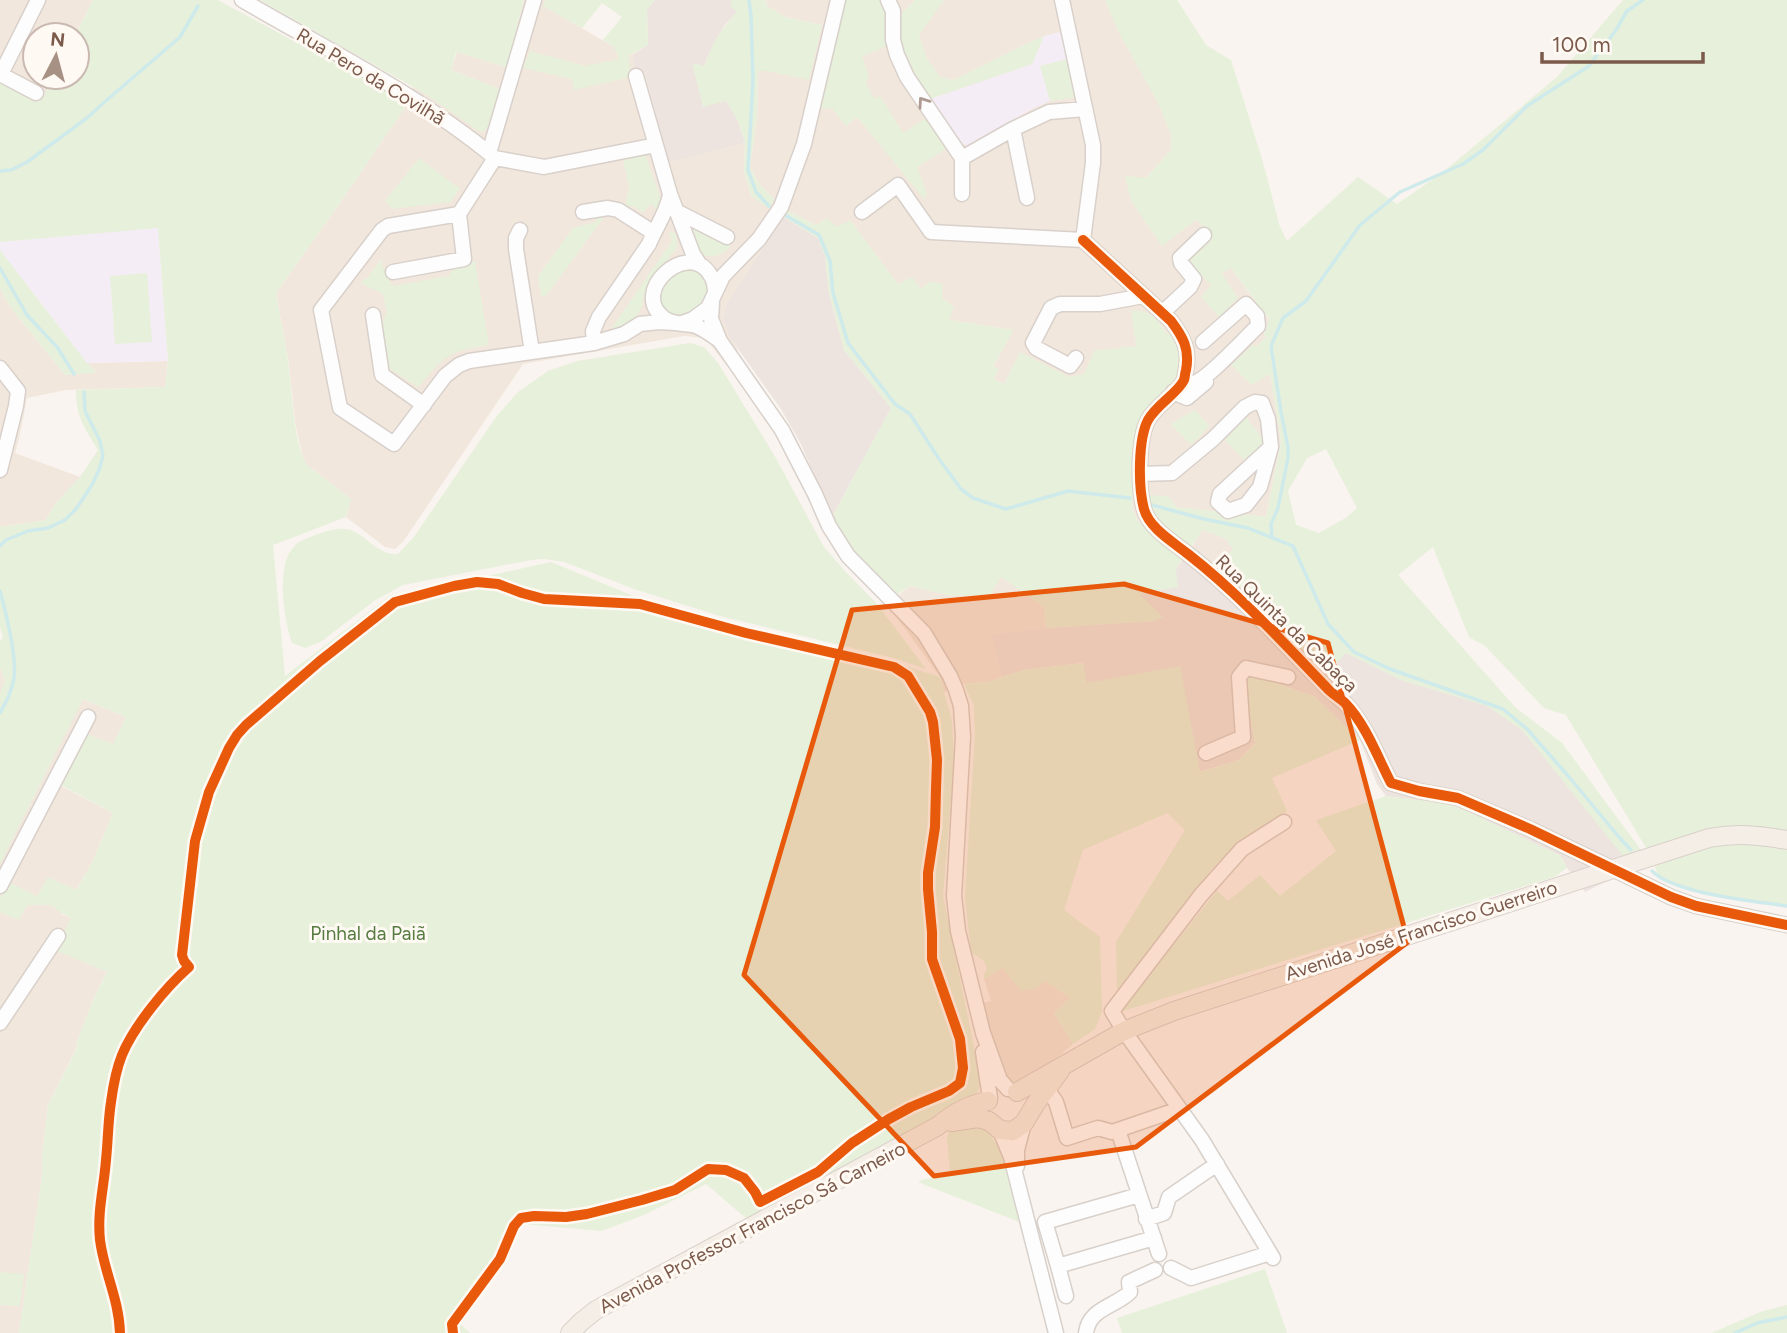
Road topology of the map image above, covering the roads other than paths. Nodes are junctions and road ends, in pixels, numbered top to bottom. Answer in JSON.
{"nodes":[{"id":1,"x":38,"y":0,"type":"edge"},
{"id":2,"x":242,"y":0,"type":"edge"},
{"id":3,"x":534,"y":0,"type":"edge"},
{"id":4,"x":838,"y":0,"type":"edge"},
{"id":5,"x":888,"y":0,"type":"edge"},
{"id":6,"x":1062,"y":0,"type":"edge"},
{"id":7,"x":1,"y":74,"type":"edge"},
{"id":8,"x":636,"y":76,"type":"dead end"},
{"id":9,"x":36,"y":93,"type":"dead end"},
{"id":10,"x":1086,"y":109,"type":"junction"},
{"id":11,"x":1013,"y":129,"type":"junction"},
{"id":12,"x":656,"y":145,"type":"junction"},
{"id":13,"x":492,"y":156,"type":"junction"},
{"id":14,"x":962,"y":158,"type":"junction"},
{"id":15,"x":670,"y":194,"type":"junction"},
{"id":16,"x":962,"y":194,"type":"dead end"},
{"id":17,"x":1027,"y":198,"type":"dead end"},
{"id":18,"x":676,"y":211,"type":"junction"},
{"id":19,"x":583,"y":212,"type":"dead end"},
{"id":20,"x":862,"y":212,"type":"dead end"},
{"id":21,"x":459,"y":214,"type":"junction"},
{"id":22,"x":682,"y":226,"type":"junction"},
{"id":23,"x":520,"y":230,"type":"dead end"},
{"id":24,"x":653,"y":233,"type":"junction"},
{"id":25,"x":1204,"y":235,"type":"dead end"},
{"id":26,"x":727,"y":237,"type":"dead end"},
{"id":27,"x":1083,"y":240,"type":"junction"},
{"id":28,"x":751,"y":245,"type":"junction"},
{"id":29,"x":702,"y":266,"type":"junction"},
{"id":30,"x":671,"y":268,"type":"junction"},
{"id":31,"x":393,"y":272,"type":"dead end"},
{"id":32,"x":653,"y":295,"type":"junction"},
{"id":33,"x":1143,"y":296,"type":"junction"},
{"id":34,"x":713,"y":298,"type":"junction"},
{"id":35,"x":1162,"y":313,"type":"junction"},
{"id":36,"x":373,"y":315,"type":"dead end"},
{"id":37,"x":679,"y":323,"type":"junction"},
{"id":38,"x":640,"y":324,"type":"junction"},
{"id":39,"x":720,"y":341,"type":"junction"},
{"id":40,"x":1203,"y":342,"type":"dead end"},
{"id":41,"x":594,"y":343,"type":"junction"},
{"id":42,"x":532,"y":352,"type":"junction"},
{"id":43,"x":1076,"y":358,"type":"dead end"},
{"id":44,"x":1222,"y":361,"type":"junction"},
{"id":45,"x":0,"y":368,"type":"edge"},
{"id":46,"x":1184,"y":381,"type":"junction"},
{"id":47,"x":1173,"y":392,"type":"junction"},
{"id":48,"x":424,"y":405,"type":"junction"},
{"id":49,"x":1271,"y":447,"type":"dead end"},
{"id":50,"x":0,"y":470,"type":"edge"},
{"id":51,"x":1140,"y":474,"type":"junction"},
{"id":52,"x":1289,"y":677,"type":"dead end"},
{"id":53,"x":88,"y":717,"type":"dead end"},
{"id":54,"x":1206,"y":753,"type":"dead end"},
{"id":55,"x":1284,"y":822,"type":"dead end"},
{"id":56,"x":1787,"y":840,"type":"edge"},
{"id":57,"x":1611,"y":869,"type":"junction"},
{"id":58,"x":0,"y":886,"type":"edge"},
{"id":59,"x":1787,"y":925,"type":"edge"},
{"id":60,"x":58,"y":936,"type":"dead end"},
{"id":61,"x":0,"y":1023,"type":"edge"},
{"id":62,"x":1124,"y":1031,"type":"junction"},
{"id":63,"x":984,"y":1033,"type":"junction"},
{"id":64,"x":1065,"y":1064,"type":"junction"},
{"id":65,"x":1047,"y":1089,"type":"junction"},
{"id":66,"x":1012,"y":1090,"type":"junction"},
{"id":67,"x":989,"y":1100,"type":"junction"},
{"id":68,"x":1179,"y":1109,"type":"junction"},
{"id":69,"x":1026,"y":1120,"type":"junction"},
{"id":70,"x":938,"y":1126,"type":"junction"},
{"id":71,"x":995,"y":1126,"type":"junction"},
{"id":72,"x":1118,"y":1130,"type":"junction"},
{"id":73,"x":1217,"y":1164,"type":"junction"},
{"id":74,"x":1016,"y":1181,"type":"junction"},
{"id":75,"x":1139,"y":1195,"type":"junction"},
{"id":76,"x":1146,"y":1219,"type":"junction"},
{"id":77,"x":1154,"y":1238,"type":"junction"},
{"id":78,"x":1159,"y":1254,"type":"junction"},
{"id":79,"x":1058,"y":1266,"type":"junction"},
{"id":80,"x":1171,"y":1268,"type":"junction"},
{"id":81,"x":1155,"y":1270,"type":"junction"},
{"id":82,"x":1066,"y":1296,"type":"dead end"},
{"id":83,"x":570,"y":1333,"type":"edge"},
{"id":84,"x":1056,"y":1333,"type":"edge"},
{"id":85,"x":1086,"y":1333,"type":"edge"}],
"edges":[{"from":1,"to":7,"type":"street"},
{"from":2,"to":13,"type":"street","name":"Rua Pero da Covilhã"},
{"from":3,"to":13,"type":"street"},
{"from":4,"to":28,"type":"street"},
{"from":14,"to":5,"type":"street","one_way":true},
{"from":6,"to":10,"type":"street"},
{"from":7,"to":9,"type":"street"},
{"from":8,"to":12,"type":"street"},
{"from":10,"to":11,"type":"street"},
{"from":10,"to":27,"type":"street"},
{"from":11,"to":14,"type":"street"},
{"from":11,"to":17,"type":"street"},
{"from":12,"to":13,"type":"street"},
{"from":12,"to":15,"type":"street"},
{"from":13,"to":21,"type":"street"},
{"from":14,"to":16,"type":"street"},
{"from":15,"to":18,"type":"street"},
{"from":15,"to":24,"type":"street"},
{"from":18,"to":22,"type":"street"},
{"from":18,"to":26,"type":"street"},
{"from":19,"to":24,"type":"street"},
{"from":20,"to":27,"type":"street"},
{"from":21,"to":31,"type":"street"},
{"from":21,"to":48,"type":"street"},
{"from":22,"to":29,"type":"street"},
{"from":22,"to":30,"type":"street"},
{"from":23,"to":42,"type":"street"},
{"from":24,"to":41,"type":"street"},
{"from":25,"to":35,"type":"street"},
{"from":27,"to":33,"type":"street"},
{"from":28,"to":29,"type":"street"},
{"from":28,"to":34,"type":"street"},
{"from":29,"to":30,"type":"street"},
{"from":29,"to":34,"type":"street"},
{"from":30,"to":32,"type":"street"},
{"from":32,"to":37,"type":"street"},
{"from":32,"to":38,"type":"street"},
{"from":33,"to":35,"type":"street"},
{"from":33,"to":43,"type":"street"},
{"from":34,"to":37,"type":"street"},
{"from":34,"to":39,"type":"street"},
{"from":35,"to":46,"type":"street"},
{"from":36,"to":48,"type":"street"},
{"from":37,"to":38,"type":"street"},
{"from":37,"to":39,"type":"street"},
{"from":38,"to":41,"type":"street"},
{"from":39,"to":63,"type":"street"},
{"from":40,"to":44,"type":"street"},
{"from":41,"to":42,"type":"street"},
{"from":42,"to":48,"type":"street"},
{"from":44,"to":46,"type":"street"},
{"from":44,"to":47,"type":"street"},
{"from":45,"to":50,"type":"street"},
{"from":46,"to":47,"type":"street","name":"Rua Quinta da Cabaça"},
{"from":47,"to":51,"type":"street","name":"Rua Quinta da Cabaça"},
{"from":49,"to":51,"type":"street"},
{"from":51,"to":57,"type":"street","name":"Rua Quinta da Cabaça"},
{"from":52,"to":54,"type":"street"},
{"from":53,"to":58,"type":"street"},
{"from":55,"to":62,"type":"street"},
{"from":56,"to":57,"type":"main road","name":"Avenida José Francisco Guerreiro"},
{"from":57,"to":59,"type":"street","name":"Rua Quinta da Cabaça"},
{"from":57,"to":62,"type":"main road","name":"Avenida José Francisco Guerreiro"},
{"from":60,"to":61,"type":"street"},
{"from":62,"to":64,"type":"main road","name":"Avenida José Francisco Guerreiro"},
{"from":62,"to":68,"type":"street"},
{"from":63,"to":66,"type":"street"},
{"from":63,"to":67,"type":"street"},
{"from":64,"to":65,"type":"main road"},
{"from":64,"to":66,"type":"main road","name":"Avenida José Francisco Guerreiro"},
{"from":65,"to":69,"type":"main road"},
{"from":65,"to":72,"type":"street"},
{"from":66,"to":67,"type":"main road"},
{"from":66,"to":69,"type":"main road"},
{"from":67,"to":70,"type":"main road"},
{"from":67,"to":71,"type":"main road"},
{"from":68,"to":72,"type":"street"},
{"from":68,"to":73,"type":"street"},
{"from":69,"to":71,"type":"main road"},
{"from":69,"to":74,"type":"street"},
{"from":70,"to":71,"type":"main road"},
{"from":70,"to":83,"type":"main road","name":"Avenida Professor Francisco Sá Carneiro"},
{"from":71,"to":74,"type":"street"},
{"from":72,"to":75,"type":"street"},
{"from":73,"to":76,"type":"street"},
{"from":73,"to":80,"type":"street"},
{"from":74,"to":84,"type":"street"},
{"from":75,"to":76,"type":"street"},
{"from":75,"to":79,"type":"street"},
{"from":76,"to":77,"type":"street"},
{"from":77,"to":78,"type":"street"},
{"from":77,"to":79,"type":"street"},
{"from":78,"to":80,"type":"street"},
{"from":78,"to":81,"type":"street"},
{"from":79,"to":82,"type":"street"},
{"from":80,"to":81,"type":"street"},
{"from":81,"to":85,"type":"street"}]}
